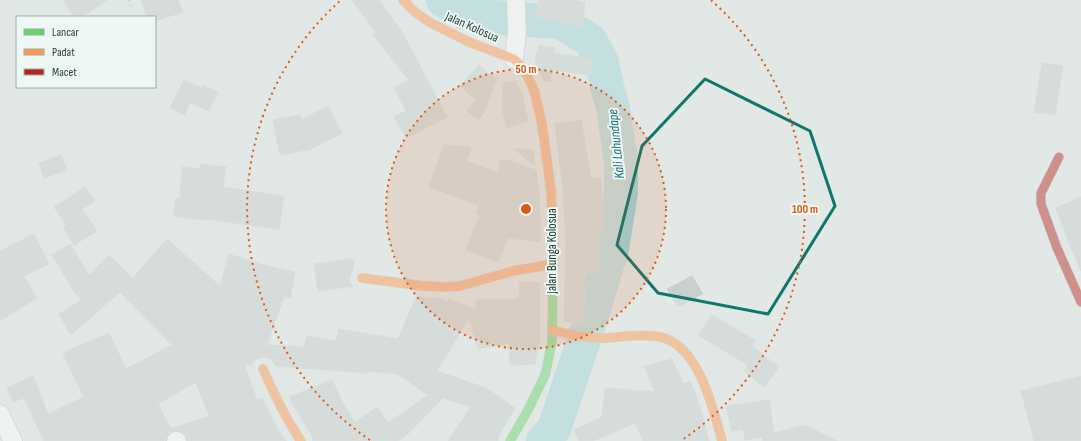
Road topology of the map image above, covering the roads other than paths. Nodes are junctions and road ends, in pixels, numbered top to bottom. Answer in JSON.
{"nodes":[{"id":1,"x":403,"y":0,"type":"edge"},
{"id":2,"x":516,"y":0,"type":"edge"},
{"id":3,"x":514,"y":59,"type":"junction"},
{"id":4,"x":1059,"y":157,"type":"dead end"},
{"id":5,"x":553,"y":264,"type":"junction"},
{"id":6,"x":362,"y":278,"type":"dead end"},
{"id":7,"x":1081,"y":302,"type":"edge"},
{"id":8,"x":552,"y":330,"type":"junction"},
{"id":9,"x":263,"y":369,"type":"dead end"},
{"id":10,"x":0,"y":414,"type":"edge"},
{"id":11,"x":13,"y":441,"type":"edge"},
{"id":12,"x":301,"y":441,"type":"edge"},
{"id":13,"x":510,"y":441,"type":"edge"},
{"id":14,"x":722,"y":441,"type":"edge"}],
"edges":[{"from":1,"to":3,"type":"street","name":"Jalan Kolosua"},
{"from":2,"to":3,"type":"street"},
{"from":3,"to":5,"type":"street","name":"Jalan Bunga Kolosua"},
{"from":4,"to":7,"type":"street"},
{"from":5,"to":6,"type":"street"},
{"from":5,"to":8,"type":"street","name":"Jalan Bunga Kolosua"},
{"from":8,"to":13,"type":"street","name":"Jalan Bunga Kolosua"},
{"from":8,"to":14,"type":"street"},
{"from":9,"to":12,"type":"street"},
{"from":10,"to":11,"type":"street"}]}
